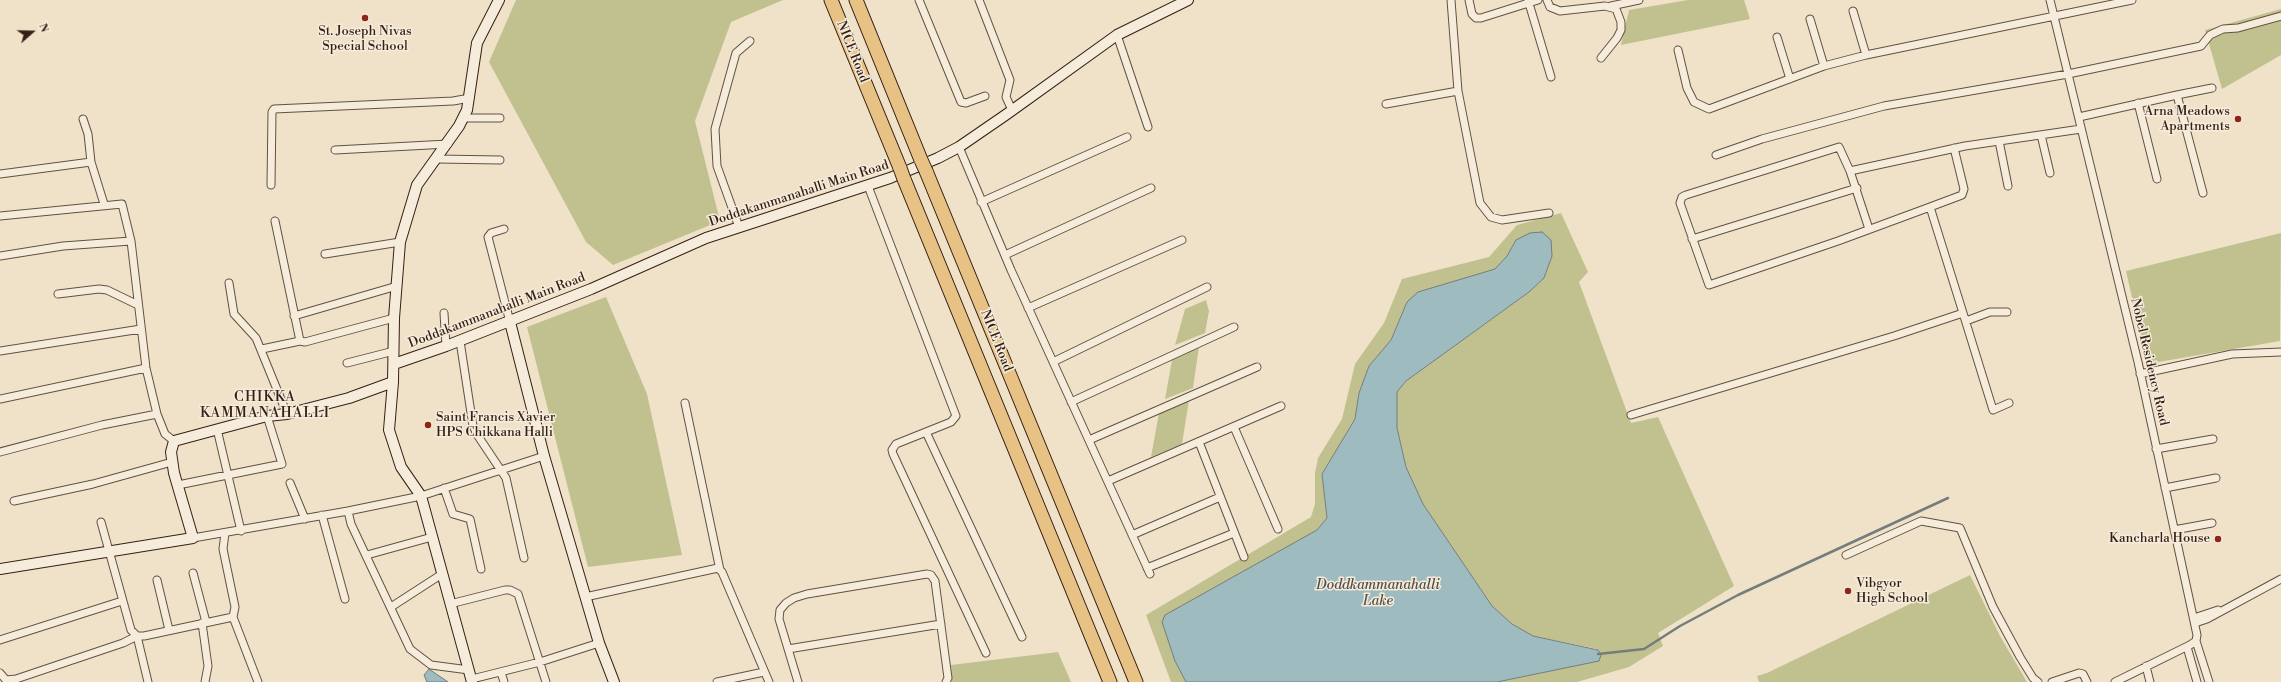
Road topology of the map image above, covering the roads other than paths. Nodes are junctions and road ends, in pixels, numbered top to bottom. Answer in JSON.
{"nodes":[{"id":1,"x":499,"y":0,"type":"edge"},
{"id":2,"x":831,"y":0,"type":"edge"},
{"id":3,"x":856,"y":0,"type":"edge"},
{"id":4,"x":919,"y":0,"type":"edge"},
{"id":5,"x":979,"y":0,"type":"edge"},
{"id":6,"x":1188,"y":0,"type":"edge"},
{"id":7,"x":1451,"y":0,"type":"edge"},
{"id":8,"x":1470,"y":0,"type":"edge"},
{"id":9,"x":1538,"y":0,"type":"edge"},
{"id":10,"x":1548,"y":0,"type":"edge"},
{"id":11,"x":1639,"y":0,"type":"edge"},
{"id":12,"x":2050,"y":0,"type":"edge"},
{"id":13,"x":2132,"y":0,"type":"edge"},
{"id":14,"x":1528,"y":2,"type":"edge"},
{"id":15,"x":1611,"y":6,"type":"junction"},
{"id":16,"x":1853,"y":11,"type":"dead end"},
{"id":17,"x":2281,"y":16,"type":"edge"},
{"id":18,"x":2054,"y":17,"type":"junction"},
{"id":19,"x":1810,"y":19,"type":"dead end"},
{"id":20,"x":1117,"y":35,"type":"junction"},
{"id":21,"x":1777,"y":37,"type":"dead end"},
{"id":22,"x":750,"y":41,"type":"dead end"},
{"id":23,"x":1678,"y":50,"type":"dead end"},
{"id":24,"x":1866,"y":55,"type":"junction"},
{"id":25,"x":1601,"y":58,"type":"dead end"},
{"id":26,"x":1824,"y":66,"type":"junction"},
{"id":27,"x":2068,"y":74,"type":"junction"},
{"id":28,"x":1551,"y":77,"type":"dead end"},
{"id":29,"x":1790,"y":79,"type":"junction"},
{"id":30,"x":2212,"y":88,"type":"dead end"},
{"id":31,"x":1458,"y":91,"type":"junction"},
{"id":32,"x":2177,"y":95,"type":"junction"},
{"id":33,"x":986,"y":96,"type":"dead end"},
{"id":34,"x":470,"y":98,"type":"junction"},
{"id":35,"x":1386,"y":104,"type":"dead end"},
{"id":36,"x":2138,"y":104,"type":"junction"},
{"id":37,"x":1012,"y":110,"type":"junction"},
{"id":38,"x":2078,"y":117,"type":"junction"},
{"id":39,"x":463,"y":118,"type":"junction"},
{"id":40,"x":500,"y":118,"type":"dead end"},
{"id":41,"x":83,"y":120,"type":"dead end"},
{"id":42,"x":1148,"y":127,"type":"dead end"},
{"id":43,"x":2082,"y":129,"type":"junction"},
{"id":44,"x":2040,"y":135,"type":"junction"},
{"id":45,"x":1127,"y":137,"type":"dead end"},
{"id":46,"x":1998,"y":141,"type":"junction"},
{"id":47,"x":448,"y":144,"type":"junction"},
{"id":48,"x":959,"y":147,"type":"junction"},
{"id":49,"x":1954,"y":148,"type":"junction"},
{"id":50,"x":336,"y":150,"type":"dead end"},
{"id":51,"x":1716,"y":155,"type":"dead end"},
{"id":52,"x":437,"y":159,"type":"junction"},
{"id":53,"x":500,"y":160,"type":"dead end"},
{"id":54,"x":91,"y":162,"type":"junction"},
{"id":55,"x":1850,"y":171,"type":"junction"},
{"id":56,"x":2050,"y":173,"type":"dead end"},
{"id":57,"x":0,"y":174,"type":"edge"},
{"id":58,"x":2157,"y":179,"type":"dead end"},
{"id":59,"x":271,"y":185,"type":"dead end"},
{"id":60,"x":868,"y":186,"type":"junction"},
{"id":61,"x":2008,"y":186,"type":"dead end"},
{"id":62,"x":1151,"y":188,"type":"dead end"},
{"id":63,"x":1857,"y":188,"type":"junction"},
{"id":64,"x":2203,"y":193,"type":"dead end"},
{"id":65,"x":981,"y":202,"type":"junction"},
{"id":66,"x":104,"y":204,"type":"junction"},
{"id":67,"x":1930,"y":207,"type":"junction"},
{"id":68,"x":1549,"y":213,"type":"dead end"},
{"id":69,"x":0,"y":216,"type":"edge"},
{"id":70,"x":275,"y":221,"type":"dead end"},
{"id":71,"x":739,"y":227,"type":"junction"},
{"id":72,"x":504,"y":229,"type":"dead end"},
{"id":73,"x":1869,"y":229,"type":"junction"},
{"id":74,"x":1692,"y":238,"type":"junction"},
{"id":75,"x":1182,"y":240,"type":"dead end"},
{"id":76,"x":131,"y":241,"type":"junction"},
{"id":77,"x":400,"y":242,"type":"junction"},
{"id":78,"x":325,"y":254,"type":"dead end"},
{"id":79,"x":1005,"y":255,"type":"junction"},
{"id":80,"x":0,"y":256,"type":"edge"},
{"id":81,"x":229,"y":283,"type":"dead end"},
{"id":82,"x":397,"y":286,"type":"junction"},
{"id":83,"x":1207,"y":287,"type":"dead end"},
{"id":84,"x":58,"y":294,"type":"dead end"},
{"id":85,"x":138,"y":305,"type":"junction"},
{"id":86,"x":1028,"y":308,"type":"junction"},
{"id":87,"x":2007,"y":312,"type":"dead end"},
{"id":88,"x":444,"y":313,"type":"dead end"},
{"id":89,"x":1964,"y":313,"type":"junction"},
{"id":90,"x":294,"y":316,"type":"junction"},
{"id":91,"x":394,"y":318,"type":"junction"},
{"id":92,"x":1966,"y":321,"type":"junction"},
{"id":93,"x":510,"y":322,"type":"junction"},
{"id":94,"x":1234,"y":327,"type":"dead end"},
{"id":95,"x":141,"y":329,"type":"junction"},
{"id":96,"x":300,"y":341,"type":"junction"},
{"id":97,"x":460,"y":341,"type":"junction"},
{"id":98,"x":446,"y":346,"type":"junction"},
{"id":99,"x":262,"y":349,"type":"junction"},
{"id":100,"x":394,"y":351,"type":"junction"},
{"id":101,"x":0,"y":352,"type":"edge"},
{"id":102,"x":2281,"y":352,"type":"edge"},
{"id":103,"x":1053,"y":362,"type":"junction"},
{"id":104,"x":346,"y":363,"type":"dead end"},
{"id":105,"x":394,"y":364,"type":"junction"},
{"id":106,"x":1257,"y":367,"type":"dead end"},
{"id":107,"x":146,"y":368,"type":"junction"},
{"id":108,"x":2140,"y":374,"type":"junction"},
{"id":109,"x":393,"y":382,"type":"junction"},
{"id":110,"x":0,"y":399,"type":"edge"},
{"id":111,"x":1071,"y":402,"type":"junction"},
{"id":112,"x":685,"y":403,"type":"dead end"},
{"id":113,"x":2009,"y":403,"type":"dead end"},
{"id":114,"x":1281,"y":406,"type":"dead end"},
{"id":115,"x":158,"y":414,"type":"junction"},
{"id":116,"x":288,"y":414,"type":"junction"},
{"id":117,"x":1631,"y":415,"type":"dead end"},
{"id":118,"x":267,"y":416,"type":"junction"},
{"id":119,"x":1234,"y":427,"type":"junction"},
{"id":120,"x":217,"y":429,"type":"junction"},
{"id":121,"x":926,"y":432,"type":"junction"},
{"id":122,"x":2213,"y":439,"type":"dead end"},
{"id":123,"x":1088,"y":440,"type":"junction"},
{"id":124,"x":174,"y":442,"type":"junction"},
{"id":125,"x":1199,"y":442,"type":"junction"},
{"id":126,"x":2156,"y":448,"type":"junction"},
{"id":127,"x":0,"y":452,"type":"edge"},
{"id":128,"x":544,"y":456,"type":"junction"},
{"id":129,"x":172,"y":462,"type":"junction"},
{"id":130,"x":502,"y":470,"type":"junction"},
{"id":131,"x":229,"y":475,"type":"junction"},
{"id":132,"x":2216,"y":478,"type":"dead end"},
{"id":133,"x":1108,"y":481,"type":"junction"},
{"id":134,"x":290,"y":483,"type":"dead end"},
{"id":135,"x":178,"y":485,"type":"junction"},
{"id":136,"x":444,"y":488,"type":"junction"},
{"id":137,"x":2165,"y":488,"type":"junction"},
{"id":138,"x":421,"y":496,"type":"junction"},
{"id":139,"x":1220,"y":497,"type":"junction"},
{"id":140,"x":14,"y":501,"type":"dead end"},
{"id":141,"x":348,"y":511,"type":"junction"},
{"id":142,"x":322,"y":515,"type":"junction"},
{"id":143,"x":304,"y":519,"type":"junction"},
{"id":144,"x":102,"y":522,"type":"dead end"},
{"id":145,"x":2212,"y":524,"type":"dead end"},
{"id":146,"x":1278,"y":529,"type":"dead end"},
{"id":147,"x":2174,"y":530,"type":"junction"},
{"id":148,"x":241,"y":531,"type":"junction"},
{"id":149,"x":225,"y":533,"type":"junction"},
{"id":150,"x":1234,"y":533,"type":"junction"},
{"id":151,"x":1132,"y":535,"type":"junction"},
{"id":152,"x":432,"y":537,"type":"junction"},
{"id":153,"x":193,"y":538,"type":"junction"},
{"id":154,"x":109,"y":552,"type":"junction"},
{"id":155,"x":367,"y":555,"type":"junction"},
{"id":156,"x":1846,"y":555,"type":"dead end"},
{"id":157,"x":524,"y":558,"type":"dead end"},
{"id":158,"x":1244,"y":558,"type":"dead end"},
{"id":159,"x":0,"y":569,"type":"edge"},
{"id":160,"x":481,"y":569,"type":"dead end"},
{"id":161,"x":720,"y":570,"type":"junction"},
{"id":162,"x":193,"y":573,"type":"dead end"},
{"id":163,"x":442,"y":574,"type":"junction"},
{"id":164,"x":2281,"y":579,"type":"edge"},
{"id":165,"x":157,"y":580,"type":"dead end"},
{"id":166,"x":585,"y":597,"type":"junction"},
{"id":167,"x":344,"y":599,"type":"dead end"},
{"id":168,"x":122,"y":600,"type":"junction"},
{"id":169,"x":450,"y":604,"type":"junction"},
{"id":170,"x":392,"y":607,"type":"junction"},
{"id":171,"x":233,"y":617,"type":"junction"},
{"id":172,"x":2194,"y":621,"type":"junction"},
{"id":173,"x":204,"y":622,"type":"junction"},
{"id":174,"x":941,"y":624,"type":"junction"},
{"id":175,"x":169,"y":630,"type":"junction"},
{"id":176,"x":137,"y":636,"type":"junction"},
{"id":177,"x":1022,"y":637,"type":"dead end"},
{"id":178,"x":0,"y":640,"type":"edge"},
{"id":179,"x":2196,"y":642,"type":"junction"},
{"id":180,"x":599,"y":643,"type":"junction"},
{"id":181,"x":2187,"y":647,"type":"junction"},
{"id":182,"x":788,"y":649,"type":"junction"},
{"id":183,"x":986,"y":653,"type":"dead end"},
{"id":184,"x":540,"y":662,"type":"junction"},
{"id":185,"x":2146,"y":666,"type":"junction"},
{"id":186,"x":500,"y":672,"type":"junction"},
{"id":187,"x":764,"y":672,"type":"junction"},
{"id":188,"x":0,"y":673,"type":"edge"},
{"id":189,"x":471,"y":677,"type":"edge"},
{"id":190,"x":148,"y":682,"type":"edge"},
{"id":191,"x":205,"y":682,"type":"edge"},
{"id":192,"x":258,"y":682,"type":"edge"},
{"id":193,"x":504,"y":682,"type":"edge"},
{"id":194,"x":546,"y":682,"type":"edge"},
{"id":195,"x":614,"y":682,"type":"edge"},
{"id":196,"x":717,"y":682,"type":"edge"},
{"id":197,"x":769,"y":682,"type":"edge"},
{"id":198,"x":798,"y":682,"type":"edge"},
{"id":199,"x":946,"y":682,"type":"edge"},
{"id":200,"x":1110,"y":682,"type":"edge"},
{"id":201,"x":1136,"y":682,"type":"edge"},
{"id":202,"x":2038,"y":682,"type":"edge"},
{"id":203,"x":2052,"y":682,"type":"edge"},
{"id":204,"x":2087,"y":682,"type":"edge"},
{"id":205,"x":2115,"y":682,"type":"edge"},
{"id":206,"x":2150,"y":682,"type":"edge"},
{"id":207,"x":2197,"y":682,"type":"edge"},
{"id":208,"x":2209,"y":682,"type":"edge"}],
"edges":[{"from":1,"to":34,"type":"street"},
{"from":2,"to":200,"type":"highway","name":"NICE Road"},
{"from":3,"to":201,"type":"highway","name":"NICE Road"},
{"from":4,"to":33,"type":"street"},
{"from":5,"to":37,"type":"street"},
{"from":6,"to":20,"type":"street","name":"Doddakammanahalli Main Road"},
{"from":7,"to":31,"type":"street"},
{"from":8,"to":14,"type":"street"},
{"from":9,"to":14,"type":"street"},
{"from":10,"to":15,"type":"street"},
{"from":11,"to":15,"type":"street"},
{"from":12,"to":18,"type":"street","name":"Nobel Residency Road"},
{"from":13,"to":18,"type":"street"},
{"from":14,"to":28,"type":"street"},
{"from":15,"to":25,"type":"street"},
{"from":16,"to":24,"type":"street"},
{"from":17,"to":27,"type":"street"},
{"from":18,"to":24,"type":"street"},
{"from":18,"to":27,"type":"street","name":"Nobel Residency Road"},
{"from":19,"to":26,"type":"street"},
{"from":20,"to":37,"type":"street","name":"Doddakammanahalli Main Road"},
{"from":20,"to":42,"type":"street"},
{"from":21,"to":29,"type":"street"},
{"from":22,"to":71,"type":"street"},
{"from":23,"to":29,"type":"street"},
{"from":24,"to":26,"type":"street"},
{"from":26,"to":29,"type":"street"},
{"from":27,"to":38,"type":"street","name":"Nobel Residency Road"},
{"from":27,"to":51,"type":"street"},
{"from":30,"to":32,"type":"street"},
{"from":31,"to":35,"type":"street"},
{"from":31,"to":68,"type":"street"},
{"from":32,"to":36,"type":"street"},
{"from":32,"to":64,"type":"street"},
{"from":34,"to":39,"type":"street"},
{"from":34,"to":59,"type":"street"},
{"from":36,"to":38,"type":"street"},
{"from":36,"to":58,"type":"street"},
{"from":37,"to":48,"type":"street","name":"Doddakammanahalli Main Road"},
{"from":38,"to":43,"type":"street","name":"Nobel Residency Road"},
{"from":39,"to":40,"type":"street"},
{"from":39,"to":47,"type":"street"},
{"from":41,"to":54,"type":"street"},
{"from":43,"to":44,"type":"street"},
{"from":43,"to":108,"type":"street","name":"Nobel Residency Road"},
{"from":44,"to":46,"type":"street"},
{"from":44,"to":56,"type":"street"},
{"from":45,"to":65,"type":"street"},
{"from":46,"to":49,"type":"street"},
{"from":46,"to":61,"type":"street"},
{"from":47,"to":50,"type":"street"},
{"from":47,"to":52,"type":"street"},
{"from":48,"to":60,"type":"street","name":"Doddakammanahalli Main Road"},
{"from":48,"to":65,"type":"street"},
{"from":49,"to":55,"type":"street"},
{"from":49,"to":67,"type":"street"},
{"from":52,"to":53,"type":"street"},
{"from":52,"to":77,"type":"street"},
{"from":54,"to":57,"type":"street"},
{"from":54,"to":66,"type":"street"},
{"from":55,"to":63,"type":"street"},
{"from":55,"to":74,"type":"street"},
{"from":60,"to":71,"type":"street","name":"Doddakammanahalli Main Road"},
{"from":60,"to":121,"type":"street"},
{"from":62,"to":79,"type":"street"},
{"from":63,"to":73,"type":"street"},
{"from":63,"to":74,"type":"street"},
{"from":65,"to":79,"type":"street"},
{"from":66,"to":69,"type":"street"},
{"from":66,"to":76,"type":"street"},
{"from":67,"to":73,"type":"street"},
{"from":67,"to":89,"type":"street"},
{"from":70,"to":90,"type":"street"},
{"from":71,"to":93,"type":"street","name":"Doddakammanahalli Main Road"},
{"from":72,"to":93,"type":"street"},
{"from":73,"to":74,"type":"street"},
{"from":75,"to":86,"type":"street"},
{"from":76,"to":80,"type":"street"},
{"from":76,"to":85,"type":"street"},
{"from":77,"to":78,"type":"street"},
{"from":77,"to":82,"type":"street"},
{"from":79,"to":86,"type":"street"},
{"from":81,"to":99,"type":"street"},
{"from":82,"to":90,"type":"street"},
{"from":82,"to":91,"type":"street"},
{"from":83,"to":103,"type":"street"},
{"from":84,"to":85,"type":"street"},
{"from":85,"to":95,"type":"street"},
{"from":86,"to":103,"type":"street"},
{"from":87,"to":92,"type":"street"},
{"from":88,"to":98,"type":"street"},
{"from":89,"to":92,"type":"street"},
{"from":89,"to":117,"type":"street"},
{"from":90,"to":96,"type":"street"},
{"from":91,"to":96,"type":"street"},
{"from":91,"to":100,"type":"street"},
{"from":92,"to":113,"type":"street"},
{"from":93,"to":97,"type":"street","name":"Doddakammanahalli Main Road"},
{"from":93,"to":128,"type":"street"},
{"from":94,"to":111,"type":"street"},
{"from":95,"to":101,"type":"street"},
{"from":95,"to":107,"type":"street"},
{"from":96,"to":99,"type":"street"},
{"from":97,"to":98,"type":"street","name":"Doddakammanahalli Main Road"},
{"from":97,"to":130,"type":"street"},
{"from":98,"to":105,"type":"street","name":"Doddakammanahalli Main Road"},
{"from":99,"to":116,"type":"street"},
{"from":100,"to":104,"type":"street"},
{"from":100,"to":105,"type":"street"},
{"from":102,"to":108,"type":"street"},
{"from":103,"to":111,"type":"street"},
{"from":105,"to":109,"type":"street"},
{"from":106,"to":123,"type":"street"},
{"from":107,"to":110,"type":"street"},
{"from":107,"to":115,"type":"street"},
{"from":108,"to":126,"type":"street","name":"Nobel Residency Road"},
{"from":109,"to":116,"type":"street"},
{"from":109,"to":138,"type":"street"},
{"from":111,"to":123,"type":"street"},
{"from":112,"to":161,"type":"street"},
{"from":114,"to":119,"type":"street"},
{"from":115,"to":124,"type":"street"},
{"from":115,"to":127,"type":"street"},
{"from":116,"to":118,"type":"street"},
{"from":118,"to":120,"type":"street"},
{"from":118,"to":131,"type":"street"},
{"from":119,"to":125,"type":"street"},
{"from":119,"to":146,"type":"street"},
{"from":120,"to":124,"type":"street"},
{"from":120,"to":131,"type":"street"},
{"from":121,"to":177,"type":"street"},
{"from":121,"to":183,"type":"street"},
{"from":122,"to":126,"type":"street"},
{"from":123,"to":133,"type":"street"},
{"from":124,"to":129,"type":"street"},
{"from":125,"to":133,"type":"street"},
{"from":125,"to":139,"type":"street"},
{"from":126,"to":137,"type":"street","name":"Nobel Residency Road"},
{"from":128,"to":130,"type":"street"},
{"from":128,"to":166,"type":"street"},
{"from":129,"to":135,"type":"street"},
{"from":129,"to":140,"type":"street"},
{"from":130,"to":136,"type":"street"},
{"from":130,"to":157,"type":"street"},
{"from":131,"to":135,"type":"street"},
{"from":131,"to":148,"type":"street"},
{"from":132,"to":137,"type":"street"},
{"from":133,"to":151,"type":"street"},
{"from":134,"to":143,"type":"street"},
{"from":135,"to":153,"type":"street"},
{"from":136,"to":138,"type":"street"},
{"from":136,"to":160,"type":"street"},
{"from":137,"to":147,"type":"street","name":"Nobel Residency Road"},
{"from":138,"to":141,"type":"street"},
{"from":138,"to":152,"type":"street"},
{"from":139,"to":150,"type":"street"},
{"from":139,"to":151,"type":"street"},
{"from":141,"to":142,"type":"street"},
{"from":141,"to":155,"type":"street"},
{"from":142,"to":143,"type":"street"},
{"from":142,"to":167,"type":"street"},
{"from":143,"to":148,"type":"street"},
{"from":144,"to":154,"type":"street"},
{"from":145,"to":147,"type":"street"},
{"from":147,"to":172,"type":"street","name":"Nobel Residency Road"},
{"from":148,"to":149,"type":"street"},
{"from":149,"to":153,"type":"street"},
{"from":149,"to":171,"type":"street"},
{"from":150,"to":151,"type":"street"},
{"from":150,"to":158,"type":"street"},
{"from":152,"to":155,"type":"street"},
{"from":152,"to":163,"type":"street"},
{"from":153,"to":154,"type":"street"},
{"from":154,"to":159,"type":"street"},
{"from":154,"to":168,"type":"street"},
{"from":155,"to":170,"type":"street"},
{"from":156,"to":202,"type":"street"},
{"from":161,"to":166,"type":"street"},
{"from":161,"to":187,"type":"street"},
{"from":162,"to":173,"type":"street"},
{"from":163,"to":169,"type":"street"},
{"from":163,"to":170,"type":"street"},
{"from":164,"to":172,"type":"street"},
{"from":165,"to":175,"type":"street"},
{"from":166,"to":180,"type":"street"},
{"from":168,"to":176,"type":"street"},
{"from":168,"to":178,"type":"street"},
{"from":169,"to":184,"type":"street"},
{"from":169,"to":189,"type":"street"},
{"from":170,"to":189,"type":"street"},
{"from":171,"to":173,"type":"street"},
{"from":171,"to":192,"type":"street"},
{"from":172,"to":179,"type":"street","name":"Nobel Residency Road"},
{"from":173,"to":175,"type":"street"},
{"from":173,"to":191,"type":"street"},
{"from":174,"to":182,"type":"street"},
{"from":174,"to":182,"type":"street"},
{"from":174,"to":199,"type":"street"},
{"from":175,"to":176,"type":"street"},
{"from":176,"to":188,"type":"street"},
{"from":176,"to":190,"type":"street"},
{"from":179,"to":181,"type":"street"},
{"from":179,"to":208,"type":"street","name":"Nobel Residency Road"},
{"from":180,"to":184,"type":"street"},
{"from":180,"to":195,"type":"street"},
{"from":181,"to":185,"type":"street"},
{"from":181,"to":207,"type":"street"},
{"from":182,"to":198,"type":"street"},
{"from":184,"to":186,"type":"street"},
{"from":184,"to":194,"type":"street"},
{"from":185,"to":205,"type":"street"},
{"from":185,"to":206,"type":"street"},
{"from":186,"to":189,"type":"street"},
{"from":186,"to":193,"type":"street"},
{"from":187,"to":196,"type":"street"},
{"from":187,"to":197,"type":"street"},
{"from":203,"to":204,"type":"street"}]}
